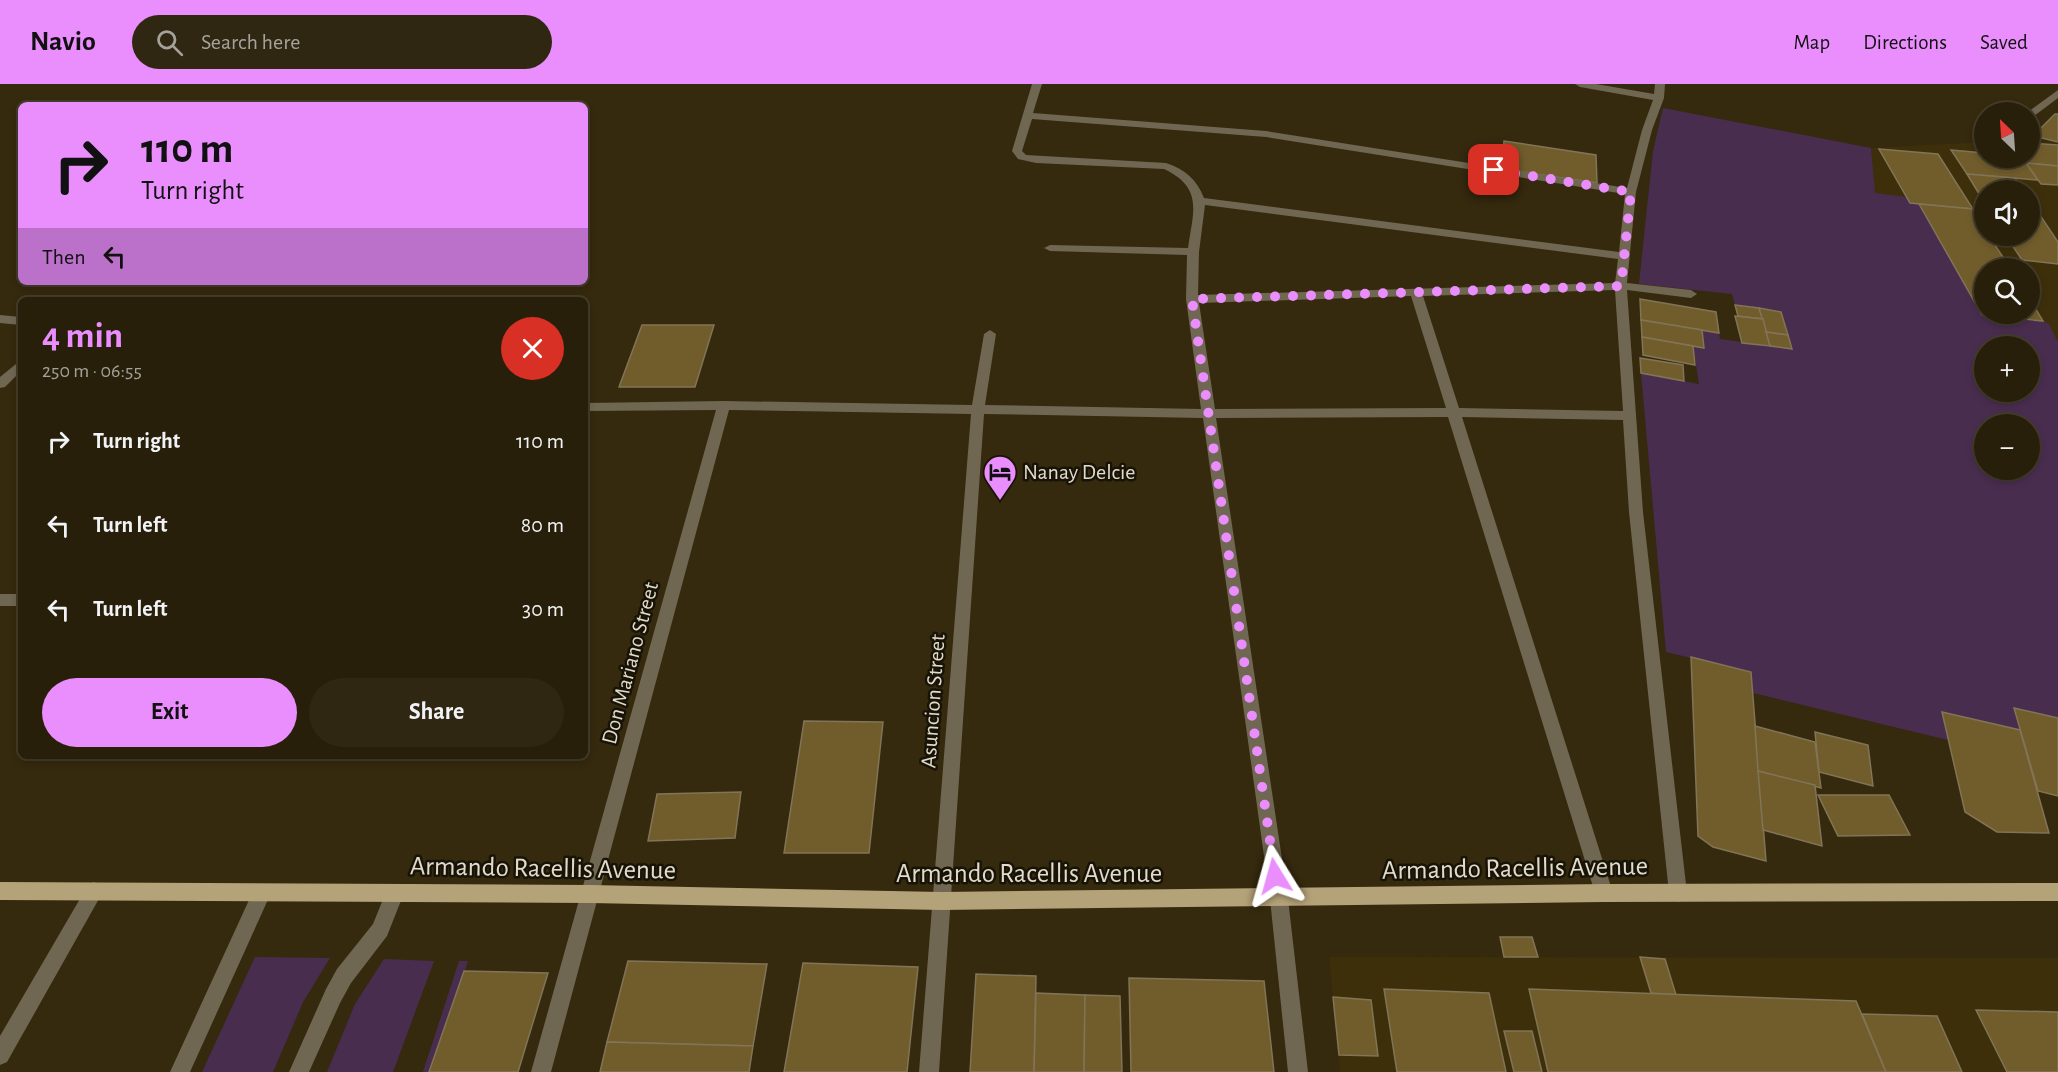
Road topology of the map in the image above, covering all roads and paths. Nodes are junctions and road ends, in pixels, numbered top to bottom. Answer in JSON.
{"nodes":[{"id":1,"x":1038,"y":84,"type":"edge"},
{"id":2,"x":1580,"y":84,"type":"edge"},
{"id":3,"x":1659,"y":91,"type":"edge"},
{"id":4,"x":2058,"y":93,"type":"edge"},
{"id":5,"x":2040,"y":108,"type":"edge"},
{"id":6,"x":1029,"y":116,"type":"junction"},
{"id":7,"x":1631,"y":192,"type":"junction"},
{"id":8,"x":1200,"y":201,"type":"junction"},
{"id":9,"x":1050,"y":248,"type":"dead end"},
{"id":10,"x":1193,"y":252,"type":"junction"},
{"id":11,"x":1623,"y":256,"type":"junction"},
{"id":12,"x":1621,"y":286,"type":"junction"},
{"id":13,"x":1416,"y":292,"type":"junction"},
{"id":14,"x":1691,"y":294,"type":"dead end"},
{"id":15,"x":1192,"y":299,"type":"junction"},
{"id":16,"x":0,"y":318,"type":"edge"},
{"id":17,"x":18,"y":321,"type":"edge"},
{"id":18,"x":990,"y":334,"type":"dead end"},
{"id":19,"x":18,"y":367,"type":"edge"},
{"id":20,"x":0,"y":384,"type":"edge"},
{"id":21,"x":724,"y":405,"type":"junction"},
{"id":22,"x":588,"y":407,"type":"edge"},
{"id":23,"x":978,"y":410,"type":"junction"},
{"id":24,"x":1453,"y":412,"type":"junction"},
{"id":25,"x":1207,"y":414,"type":"junction"},
{"id":26,"x":1631,"y":416,"type":"junction"},
{"id":27,"x":0,"y":600,"type":"edge"},
{"id":28,"x":18,"y":600,"type":"edge"},
{"id":29,"x":0,"y":891,"type":"edge"},
{"id":30,"x":94,"y":891,"type":"junction"},
{"id":31,"x":2058,"y":892,"type":"edge"},
{"id":32,"x":262,"y":893,"type":"junction"},
{"id":33,"x":1604,"y":893,"type":"junction"},
{"id":34,"x":1678,"y":893,"type":"junction"},
{"id":35,"x":395,"y":894,"type":"junction"},
{"id":36,"x":590,"y":894,"type":"junction"},
{"id":37,"x":1279,"y":898,"type":"junction"},
{"id":38,"x":942,"y":901,"type":"junction"},
{"id":39,"x":0,"y":1055,"type":"edge"},
{"id":40,"x":180,"y":1072,"type":"edge"},
{"id":41,"x":299,"y":1072,"type":"edge"},
{"id":42,"x":541,"y":1072,"type":"edge"},
{"id":43,"x":929,"y":1072,"type":"edge"},
{"id":44,"x":1298,"y":1072,"type":"edge"}],
"edges":[{"from":1,"to":6,"type":"street"},
{"from":2,"to":3,"type":"street"},
{"from":3,"to":7,"type":"street"},
{"from":4,"to":5,"type":"street"},
{"from":6,"to":7,"type":"street"},
{"from":6,"to":8,"type":"street"},
{"from":7,"to":11,"type":"street"},
{"from":8,"to":10,"type":"street"},
{"from":8,"to":11,"type":"street"},
{"from":9,"to":10,"type":"street"},
{"from":10,"to":15,"type":"street"},
{"from":11,"to":12,"type":"street"},
{"from":12,"to":13,"type":"street"},
{"from":12,"to":14,"type":"street"},
{"from":12,"to":26,"type":"street"},
{"from":13,"to":15,"type":"street"},
{"from":13,"to":24,"type":"street"},
{"from":15,"to":25,"type":"street"},
{"from":16,"to":17,"type":"street"},
{"from":18,"to":23,"type":"street","name":"Asuncion Street"},
{"from":19,"to":20,"type":"street"},
{"from":21,"to":22,"type":"street"},
{"from":21,"to":23,"type":"street"},
{"from":21,"to":36,"type":"street","name":"Don Mariano Street"},
{"from":23,"to":25,"type":"street"},
{"from":23,"to":38,"type":"street","name":"Asuncion Street"},
{"from":24,"to":25,"type":"street"},
{"from":24,"to":26,"type":"street"},
{"from":24,"to":33,"type":"street"},
{"from":25,"to":37,"type":"street"},
{"from":26,"to":34,"type":"street"},
{"from":27,"to":28,"type":"street"},
{"from":29,"to":30,"type":"main road","name":"Armando Racellis Avenue"},
{"from":30,"to":32,"type":"main road","name":"Armando Racellis Avenue"},
{"from":30,"to":39,"type":"street"},
{"from":31,"to":34,"type":"main road","name":"Armando Racellis Avenue"},
{"from":32,"to":35,"type":"main road","name":"Armando Racellis Avenue"},
{"from":32,"to":40,"type":"street"},
{"from":33,"to":34,"type":"main road","name":"Armando Racellis Avenue"},
{"from":33,"to":37,"type":"main road","name":"Armando Racellis Avenue"},
{"from":35,"to":36,"type":"main road","name":"Armando Racellis Avenue"},
{"from":35,"to":41,"type":"street"},
{"from":36,"to":38,"type":"main road","name":"Armando Racellis Avenue"},
{"from":36,"to":42,"type":"street","name":"Don Mariano Street"},
{"from":37,"to":38,"type":"main road","name":"Armando Racellis Avenue"},
{"from":37,"to":44,"type":"street"},
{"from":38,"to":43,"type":"street","name":"Asuncion Street"}]}
